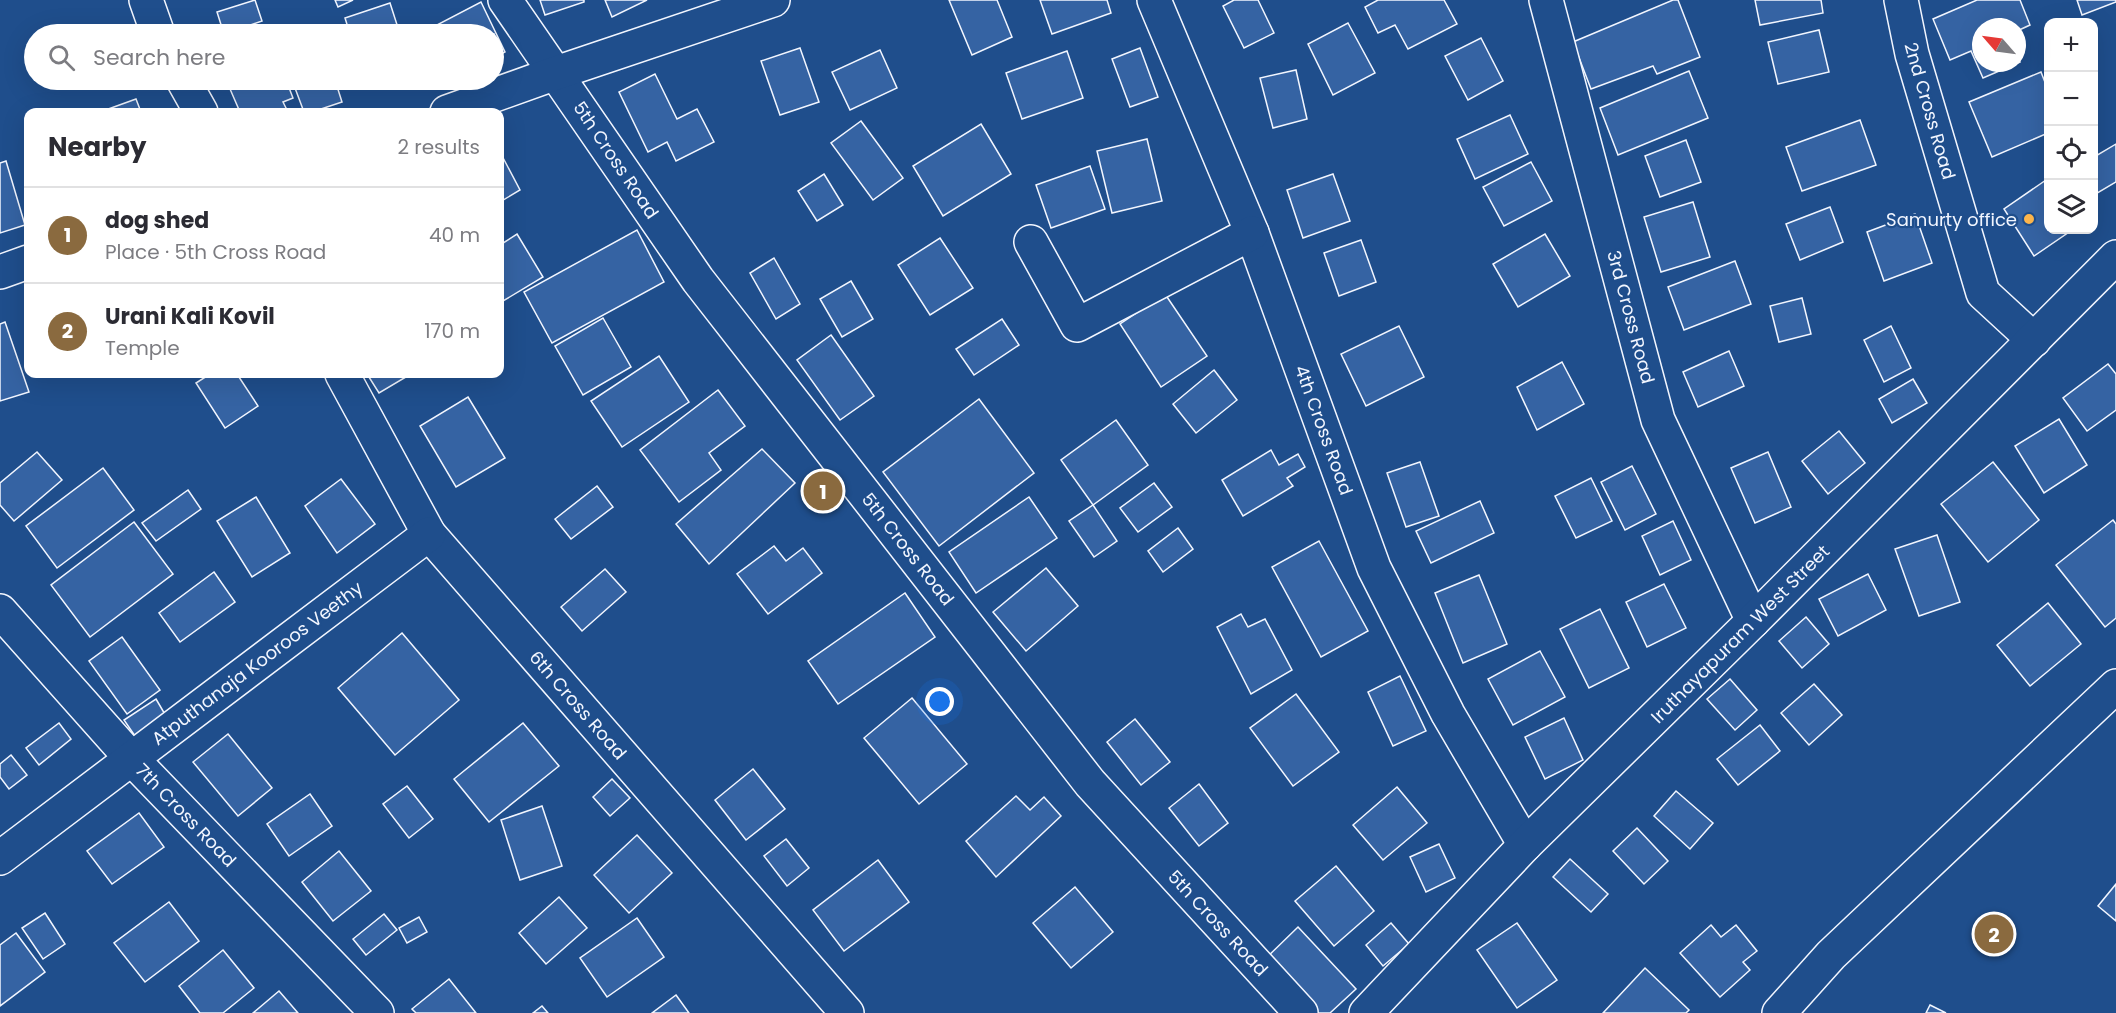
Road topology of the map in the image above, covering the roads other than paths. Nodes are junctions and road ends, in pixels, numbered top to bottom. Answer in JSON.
{"nodes":[{"id":1,"x":146,"y":0,"type":"edge"},
{"id":2,"x":505,"y":0,"type":"edge"},
{"id":3,"x":773,"y":0,"type":"edge"},
{"id":4,"x":1154,"y":0,"type":"edge"},
{"id":5,"x":1546,"y":0,"type":"edge"},
{"id":6,"x":1901,"y":0,"type":"edge"},
{"id":7,"x":154,"y":24,"type":"edge"},
{"id":8,"x":556,"y":73,"type":"junction"},
{"id":9,"x":189,"y":90,"type":"edge"},
{"id":10,"x":199,"y":108,"type":"edge"},
{"id":11,"x":458,"y":108,"type":"edge"},
{"id":12,"x":1252,"y":233,"type":"junction"},
{"id":13,"x":1031,"y":242,"type":"dead end"},
{"id":14,"x":2116,"y":257,"type":"edge"},
{"id":15,"x":24,"y":263,"type":"edge"},
{"id":16,"x":0,"y":272,"type":"edge"},
{"id":17,"x":2034,"y":340,"type":"junction"},
{"id":18,"x":344,"y":378,"type":"edge"},
{"id":19,"x":429,"y":534,"type":"junction"},
{"id":20,"x":0,"y":611,"type":"edge"},
{"id":21,"x":1753,"y":621,"type":"junction"},
{"id":22,"x":2116,"y":686,"type":"edge"},
{"id":23,"x":131,"y":758,"type":"junction"},
{"id":24,"x":1526,"y":845,"type":"junction"},
{"id":25,"x":0,"y":858,"type":"edge"},
{"id":26,"x":376,"y":1013,"type":"edge"},
{"id":27,"x":847,"y":1013,"type":"edge"},
{"id":28,"x":1301,"y":1013,"type":"edge"},
{"id":29,"x":1366,"y":1013,"type":"edge"},
{"id":30,"x":1779,"y":1013,"type":"edge"}],
"edges":[{"from":1,"to":7,"type":"street"},
{"from":2,"to":8,"type":"street","name":"5th Cross Road"},
{"from":3,"to":8,"type":"street"},
{"from":4,"to":12,"type":"street","name":"4th Cross Road"},
{"from":5,"to":21,"type":"street","name":"3rd Cross Road"},
{"from":6,"to":17,"type":"street","name":"2nd Cross Road"},
{"from":8,"to":11,"type":"street"},
{"from":8,"to":28,"type":"street","name":"5th Cross Road"},
{"from":9,"to":10,"type":"street"},
{"from":12,"to":13,"type":"street"},
{"from":12,"to":24,"type":"street","name":"4th Cross Road"},
{"from":14,"to":17,"type":"street","name":"Iruthayapuram West Street"},
{"from":15,"to":16,"type":"street"},
{"from":17,"to":21,"type":"street","name":"Iruthayapuram West Street"},
{"from":18,"to":19,"type":"street","name":"6th Cross Road"},
{"from":19,"to":23,"type":"street","name":"Atputhanaja Kooroos Veethy"},
{"from":19,"to":27,"type":"street","name":"6th Cross Road"},
{"from":20,"to":23,"type":"street","name":"7th Cross Road"},
{"from":21,"to":24,"type":"street","name":"Iruthayapuram West Street"},
{"from":22,"to":30,"type":"street"},
{"from":23,"to":25,"type":"street","name":"Atputhanaja Kooroos Veethy"},
{"from":23,"to":26,"type":"street","name":"7th Cross Road"},
{"from":24,"to":29,"type":"street","name":"Iruthayapuram West Street"}]}
